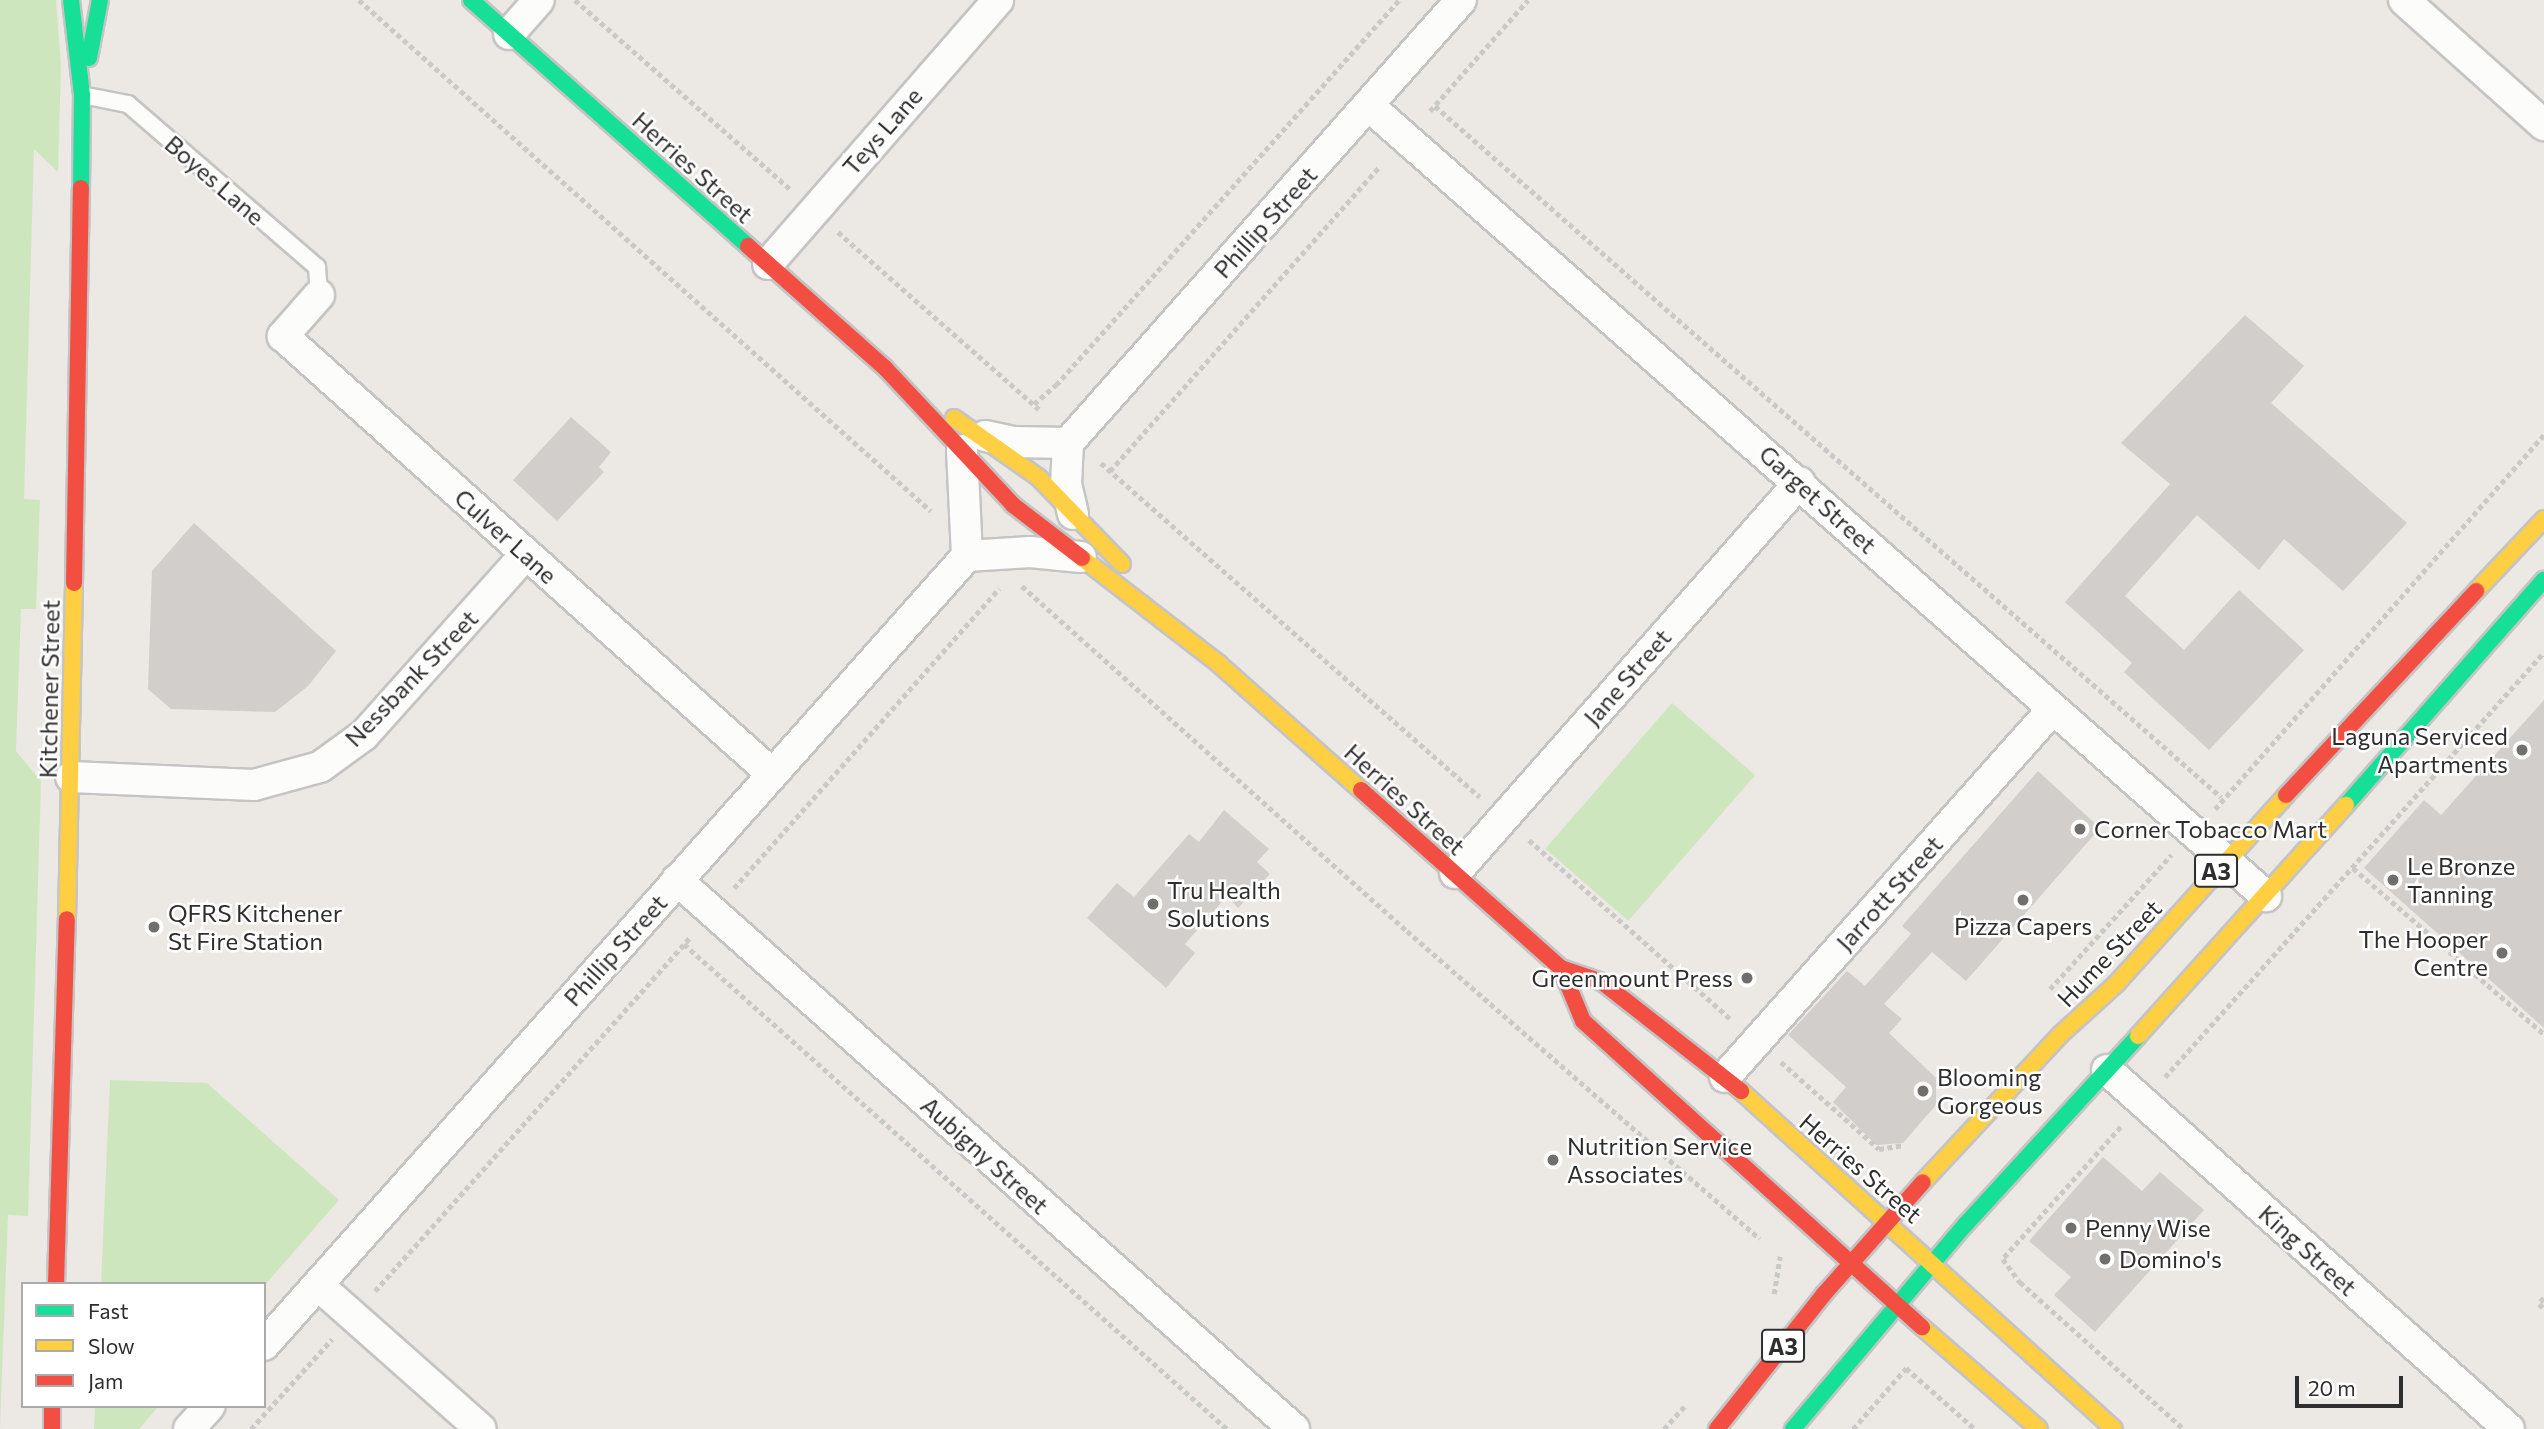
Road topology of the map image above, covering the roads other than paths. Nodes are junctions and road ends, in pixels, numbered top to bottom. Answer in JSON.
{"nodes":[{"id":1,"x":71,"y":0,"type":"edge"},
{"id":2,"x":100,"y":0,"type":"edge"},
{"id":3,"x":471,"y":0,"type":"edge"},
{"id":4,"x":539,"y":0,"type":"edge"},
{"id":5,"x":998,"y":0,"type":"edge"},
{"id":6,"x":1461,"y":0,"type":"edge"},
{"id":7,"x":2404,"y":0,"type":"edge"},
{"id":8,"x":509,"y":34,"type":"junction"},
{"id":9,"x":82,"y":95,"type":"junction"},
{"id":10,"x":1368,"y":105,"type":"junction"},
{"id":11,"x":2544,"y":125,"type":"edge"},
{"id":12,"x":768,"y":264,"type":"junction"},
{"id":13,"x":319,"y":296,"type":"joint"},
{"id":14,"x":1070,"y":441,"type":"junction"},
{"id":15,"x":969,"y":442,"type":"junction"},
{"id":16,"x":1800,"y":482,"type":"junction"},
{"id":17,"x":1073,"y":514,"type":"junction"},
{"id":18,"x":2544,"y":519,"type":"edge"},
{"id":19,"x":526,"y":554,"type":"junction"},
{"id":20,"x":967,"y":556,"type":"junction"},
{"id":21,"x":1081,"y":557,"type":"junction"},
{"id":22,"x":2544,"y":580,"type":"edge"},
{"id":23,"x":1219,"y":664,"type":"junction"},
{"id":24,"x":2053,"y":709,"type":"junction"},
{"id":25,"x":770,"y":772,"type":"junction"},
{"id":26,"x":71,"y":777,"type":"junction"},
{"id":27,"x":2226,"y":860,"type":"junction"},
{"id":28,"x":1455,"y":873,"type":"junction"},
{"id":29,"x":677,"y":880,"type":"junction"},
{"id":30,"x":2266,"y":896,"type":"junction"},
{"id":31,"x":1561,"y":968,"type":"junction"},
{"id":32,"x":2107,"y":1070,"type":"junction"},
{"id":33,"x":1725,"y":1077,"type":"junction"},
{"id":34,"x":1887,"y":1222,"type":"junction"},
{"id":35,"x":1933,"y":1262,"type":"junction"},
{"id":36,"x":1850,"y":1264,"type":"junction"},
{"id":37,"x":56,"y":1282,"type":"edge"},
{"id":38,"x":318,"y":1285,"type":"junction"},
{"id":39,"x":1897,"y":1305,"type":"junction"},
{"id":40,"x":266,"y":1343,"type":"edge"},
{"id":41,"x":52,"y":1408,"type":"edge"},
{"id":42,"x":208,"y":1408,"type":"edge"},
{"id":43,"x":52,"y":1429,"type":"edge"},
{"id":44,"x":190,"y":1429,"type":"edge"},
{"id":45,"x":481,"y":1429,"type":"edge"},
{"id":46,"x":1294,"y":1429,"type":"edge"},
{"id":47,"x":1717,"y":1429,"type":"edge"},
{"id":48,"x":1793,"y":1429,"type":"edge"},
{"id":49,"x":2039,"y":1429,"type":"edge"},
{"id":50,"x":2114,"y":1429,"type":"edge"},
{"id":51,"x":2509,"y":1429,"type":"edge"}],
"edges":[{"from":1,"to":9,"type":"main road","name":"Kitchener Street"},
{"from":2,"to":9,"type":"main road","name":"Kitchener Street"},
{"from":3,"to":8,"type":"main road","name":"Herries Street"},
{"from":4,"to":8,"type":"street"},
{"from":5,"to":12,"type":"street","name":"Teys Lane"},
{"from":6,"to":10,"type":"street","name":"Phillip Street"},
{"from":7,"to":11,"type":"street"},
{"from":8,"to":12,"type":"main road","name":"Herries Street"},
{"from":9,"to":13,"type":"lane","name":"Boyes Lane"},
{"from":9,"to":26,"type":"main road","name":"Kitchener Street"},
{"from":10,"to":14,"type":"street","name":"Phillip Street"},
{"from":10,"to":16,"type":"street","name":"Garget Street"},
{"from":12,"to":15,"type":"main road","name":"Herries Street"},
{"from":13,"to":19,"type":"street","name":"Culver Lane"},
{"from":14,"to":15,"type":"street"},
{"from":14,"to":17,"type":"street"},
{"from":15,"to":17,"type":"main road","name":"Herries Street"},
{"from":15,"to":20,"type":"street"},
{"from":15,"to":21,"type":"main road","name":"Herries Street"},
{"from":16,"to":24,"type":"street","name":"Garget Street"},
{"from":16,"to":28,"type":"street","name":"Jane Street"},
{"from":17,"to":23,"type":"main road","name":"Herries Street"},
{"from":18,"to":27,"type":"main road","name":"Hume Street","number":"A3"},
{"from":19,"to":25,"type":"street","name":"Culver Lane"},
{"from":19,"to":26,"type":"street","name":"Nessbank Street"},
{"from":20,"to":21,"type":"street"},
{"from":20,"to":25,"type":"street","name":"Phillip Street"},
{"from":21,"to":23,"type":"main road","name":"Herries Street"},
{"from":22,"to":30,"type":"main road","number":"A3"},
{"from":23,"to":28,"type":"main road","name":"Herries Street"},
{"from":24,"to":27,"type":"street","name":"Garget Street"},
{"from":24,"to":33,"type":"street","name":"Jarrott Street"},
{"from":25,"to":29,"type":"street","name":"Phillip Street"},
{"from":26,"to":37,"type":"main road","name":"Kitchener Street"},
{"from":27,"to":30,"type":"street","name":"Garget Street"},
{"from":27,"to":34,"type":"main road","name":"Hume Street","number":"A3"},
{"from":28,"to":31,"type":"main road","name":"Herries Street"},
{"from":29,"to":38,"type":"street","name":"Phillip Street"},
{"from":29,"to":46,"type":"street","name":"Aubigny Street"},
{"from":30,"to":32,"type":"main road","number":"A3"},
{"from":31,"to":33,"type":"main road","name":"Herries Street"},
{"from":31,"to":36,"type":"main road","name":"Herries Street"},
{"from":32,"to":35,"type":"main road","number":"A3"},
{"from":32,"to":51,"type":"street","name":"King Street"},
{"from":33,"to":34,"type":"main road","name":"Herries Street"},
{"from":34,"to":35,"type":"main road","name":"Herries Street"},
{"from":34,"to":36,"type":"main road","name":"Hume Street","number":"A3"},
{"from":35,"to":39,"type":"main road","number":"A3"},
{"from":35,"to":50,"type":"main road","name":"Herries Street"},
{"from":36,"to":39,"type":"main road","name":"Herries Street"},
{"from":36,"to":47,"type":"main road","name":"Hume Street","number":"A3"},
{"from":38,"to":40,"type":"street","name":"Phillip Street"},
{"from":38,"to":45,"type":"street"},
{"from":39,"to":48,"type":"main road","number":"A3"},
{"from":39,"to":49,"type":"main road","name":"Herries Street"},
{"from":41,"to":43,"type":"main road"},
{"from":42,"to":44,"type":"street"}]}
